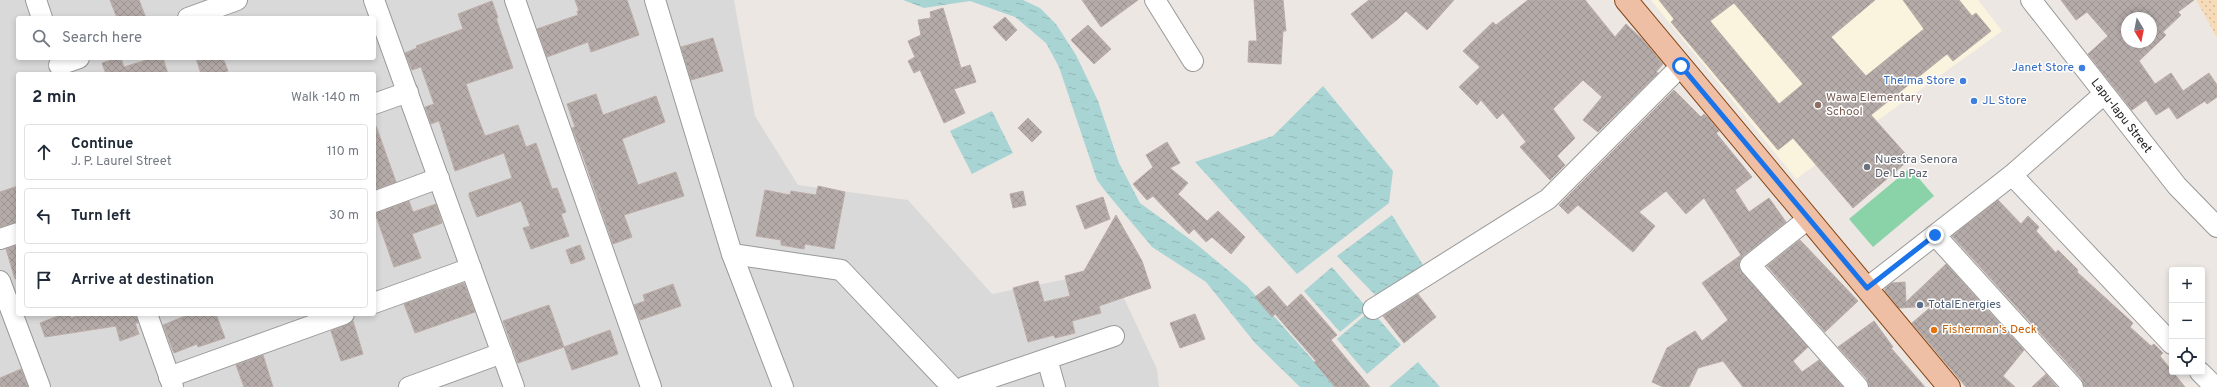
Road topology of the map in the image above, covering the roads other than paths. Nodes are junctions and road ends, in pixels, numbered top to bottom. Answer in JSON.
{"nodes":[{"id":1,"x":36,"y":0,"type":"edge"},
{"id":2,"x":237,"y":0,"type":"edge"},
{"id":3,"x":374,"y":0,"type":"edge"},
{"id":4,"x":515,"y":0,"type":"edge"},
{"id":5,"x":655,"y":0,"type":"edge"},
{"id":6,"x":1155,"y":0,"type":"edge"},
{"id":7,"x":1626,"y":0,"type":"edge"},
{"id":8,"x":2031,"y":0,"type":"edge"},
{"id":9,"x":41,"y":16,"type":"edge"},
{"id":10,"x":193,"y":16,"type":"edge"},
{"id":11,"x":74,"y":60,"type":"edge"},
{"id":12,"x":1193,"y":61,"type":"dead end"},
{"id":13,"x":59,"y":66,"type":"edge"},
{"id":14,"x":1681,"y":66,"type":"junction"},
{"id":15,"x":408,"y":92,"type":"junction"},
{"id":16,"x":2104,"y":94,"type":"junction"},
{"id":17,"x":376,"y":103,"type":"edge"},
{"id":18,"x":2012,"y":175,"type":"junction"},
{"id":19,"x":439,"y":178,"type":"junction"},
{"id":20,"x":376,"y":201,"type":"edge"},
{"id":21,"x":1808,"y":219,"type":"junction"},
{"id":22,"x":2217,"y":227,"type":"edge"},
{"id":23,"x":16,"y":233,"type":"edge"},
{"id":24,"x":1935,"y":235,"type":"junction"},
{"id":25,"x":0,"y":239,"type":"edge"},
{"id":26,"x":732,"y":254,"type":"junction"},
{"id":27,"x":471,"y":268,"type":"junction"},
{"id":28,"x":0,"y":281,"type":"edge"},
{"id":29,"x":1867,"y":288,"type":"junction"},
{"id":30,"x":376,"y":302,"type":"edge"},
{"id":31,"x":1373,"y":309,"type":"dead end"},
{"id":32,"x":148,"y":316,"type":"edge"},
{"id":33,"x":339,"y":316,"type":"edge"},
{"id":34,"x":1114,"y":336,"type":"dead end"},
{"id":35,"x":2169,"y":341,"type":"edge"},
{"id":36,"x":502,"y":353,"type":"junction"},
{"id":37,"x":1047,"y":359,"type":"junction"},
{"id":38,"x":2203,"y":375,"type":"edge"},
{"id":39,"x":171,"y":382,"type":"edge"},
{"id":40,"x":40,"y":387,"type":"edge"},
{"id":41,"x":409,"y":387,"type":"edge"},
{"id":42,"x":514,"y":387,"type":"edge"},
{"id":43,"x":651,"y":387,"type":"edge"},
{"id":44,"x":783,"y":387,"type":"edge"},
{"id":45,"x":952,"y":387,"type":"edge"},
{"id":46,"x":964,"y":387,"type":"edge"},
{"id":47,"x":1055,"y":387,"type":"edge"},
{"id":48,"x":1858,"y":387,"type":"edge"},
{"id":49,"x":1949,"y":387,"type":"edge"},
{"id":50,"x":2073,"y":387,"type":"edge"},
{"id":51,"x":2216,"y":387,"type":"edge"}],
"edges":[{"from":1,"to":9,"type":"street"},
{"from":2,"to":10,"type":"street"},
{"from":3,"to":15,"type":"street"},
{"from":4,"to":43,"type":"street"},
{"from":5,"to":26,"type":"street"},
{"from":6,"to":12,"type":"street"},
{"from":7,"to":14,"type":"main road"},
{"from":8,"to":16,"type":"street","name":"Lapu-lapu Street"},
{"from":11,"to":13,"type":"street"},
{"from":14,"to":21,"type":"main road"},
{"from":14,"to":31,"type":"street"},
{"from":15,"to":17,"type":"street"},
{"from":15,"to":19,"type":"street"},
{"from":16,"to":18,"type":"street"},
{"from":16,"to":22,"type":"street","name":"Lapu-lapu Street"},
{"from":18,"to":24,"type":"street"},
{"from":18,"to":35,"type":"street"},
{"from":19,"to":20,"type":"street"},
{"from":19,"to":27,"type":"street"},
{"from":21,"to":29,"type":"main road"},
{"from":21,"to":48,"type":"street"},
{"from":23,"to":25,"type":"street"},
{"from":24,"to":29,"type":"street"},
{"from":24,"to":50,"type":"street"},
{"from":26,"to":44,"type":"street"},
{"from":26,"to":45,"type":"street"},
{"from":27,"to":30,"type":"street"},
{"from":27,"to":36,"type":"street"},
{"from":28,"to":40,"type":"street"},
{"from":29,"to":49,"type":"main road"},
{"from":32,"to":39,"type":"street"},
{"from":33,"to":39,"type":"street"},
{"from":34,"to":37,"type":"street"},
{"from":36,"to":41,"type":"street"},
{"from":36,"to":42,"type":"street"},
{"from":37,"to":46,"type":"street"},
{"from":37,"to":47,"type":"street"},
{"from":38,"to":51,"type":"street"}]}
